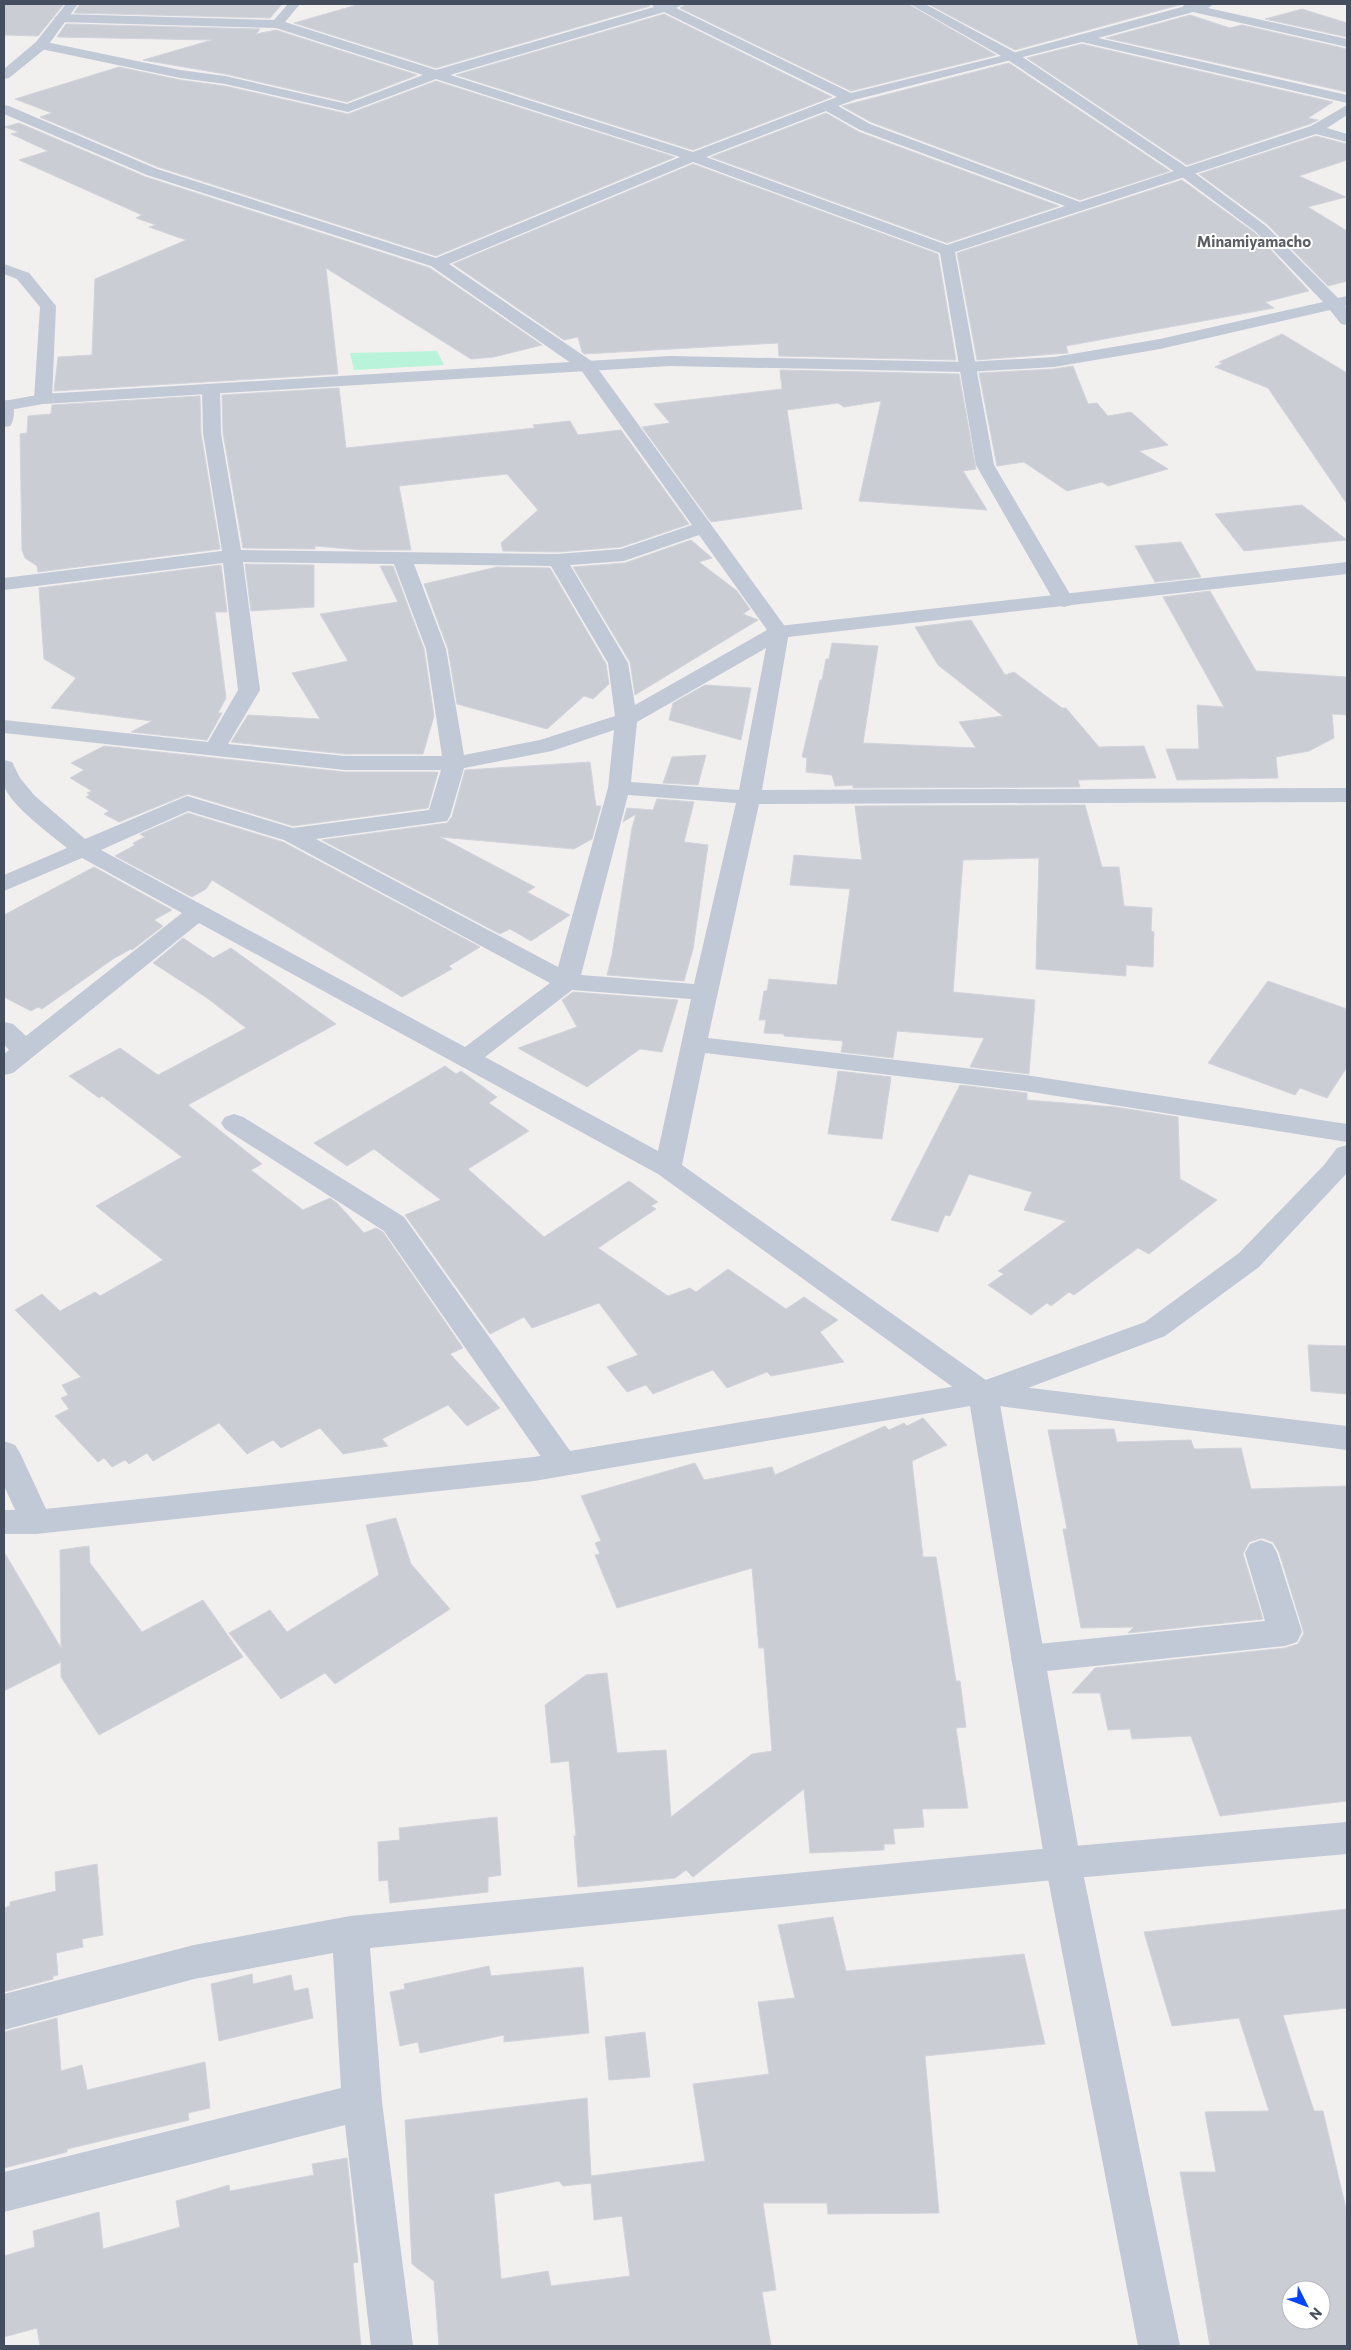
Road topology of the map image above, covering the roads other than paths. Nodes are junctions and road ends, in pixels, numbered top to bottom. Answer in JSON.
{"nodes":[{"id":1,"x":72,"y":4,"type":"edge"},
{"id":2,"x":294,"y":4,"type":"edge"},
{"id":3,"x":678,"y":4,"type":"edge"},
{"id":4,"x":916,"y":4,"type":"edge"},
{"id":5,"x":1175,"y":4,"type":"edge"},
{"id":6,"x":1208,"y":4,"type":"edge"},
{"id":7,"x":659,"y":5,"type":"edge"},
{"id":8,"x":1193,"y":8,"type":"junction"},
{"id":9,"x":60,"y":18,"type":"junction"},
{"id":10,"x":277,"y":24,"type":"junction"},
{"id":11,"x":1082,"y":38,"type":"junction"},
{"id":12,"x":1347,"y":43,"type":"edge"},
{"id":13,"x":40,"y":46,"type":"junction"},
{"id":14,"x":1013,"y":57,"type":"junction"},
{"id":15,"x":4,"y":75,"type":"edge"},
{"id":16,"x":435,"y":75,"type":"junction"},
{"id":17,"x":849,"y":96,"type":"junction"},
{"id":18,"x":1347,"y":99,"type":"edge"},
{"id":19,"x":826,"y":106,"type":"junction"},
{"id":20,"x":4,"y":109,"type":"edge"},
{"id":21,"x":1347,"y":109,"type":"edge"},
{"id":22,"x":1316,"y":129,"type":"junction"},
{"id":23,"x":1347,"y":138,"type":"edge"},
{"id":24,"x":693,"y":156,"type":"junction"},
{"id":25,"x":1183,"y":172,"type":"junction"},
{"id":26,"x":1078,"y":206,"type":"junction"},
{"id":27,"x":947,"y":250,"type":"junction"},
{"id":28,"x":437,"y":263,"type":"junction"},
{"id":29,"x":4,"y":269,"type":"edge"},
{"id":30,"x":1341,"y":302,"type":"edge"},
{"id":31,"x":1347,"y":320,"type":"edge"},
{"id":32,"x":587,"y":366,"type":"junction"},
{"id":33,"x":966,"y":367,"type":"junction"},
{"id":34,"x":211,"y":390,"type":"junction"},
{"id":35,"x":43,"y":399,"type":"junction"},
{"id":36,"x":4,"y":411,"type":"edge"},
{"id":37,"x":703,"y":527,"type":"junction"},
{"id":38,"x":232,"y":556,"type":"junction"},
{"id":39,"x":402,"y":559,"type":"junction"},
{"id":40,"x":557,"y":560,"type":"junction"},
{"id":41,"x":1347,"y":568,"type":"edge"},
{"id":42,"x":4,"y":584,"type":"edge"},
{"id":43,"x":1064,"y":601,"type":"junction"},
{"id":44,"x":779,"y":632,"type":"junction"},
{"id":45,"x":626,"y":719,"type":"junction"},
{"id":46,"x":4,"y":727,"type":"edge"},
{"id":47,"x":215,"y":748,"type":"junction"},
{"id":48,"x":454,"y":763,"type":"junction"},
{"id":49,"x":4,"y":767,"type":"edge"},
{"id":50,"x":619,"y":788,"type":"junction"},
{"id":51,"x":1347,"y":795,"type":"edge"},
{"id":52,"x":749,"y":797,"type":"junction"},
{"id":53,"x":292,"y":835,"type":"junction"},
{"id":54,"x":84,"y":850,"type":"junction"},
{"id":55,"x":4,"y":884,"type":"edge"},
{"id":56,"x":198,"y":912,"type":"junction"},
{"id":57,"x":567,"y":982,"type":"junction"},
{"id":58,"x":705,"y":992,"type":"junction"},
{"id":59,"x":4,"y":1030,"type":"edge"},
{"id":60,"x":694,"y":1044,"type":"junction"},
{"id":61,"x":25,"y":1050,"type":"junction"},
{"id":62,"x":467,"y":1058,"type":"junction"},
{"id":63,"x":4,"y":1067,"type":"edge"},
{"id":64,"x":234,"y":1123,"type":"dead end"},
{"id":65,"x":1347,"y":1133,"type":"edge"},
{"id":66,"x":1347,"y":1154,"type":"edge"},
{"id":67,"x":668,"y":1168,"type":"junction"},
{"id":68,"x":983,"y":1393,"type":"junction"},
{"id":69,"x":1347,"y":1438,"type":"edge"},
{"id":70,"x":4,"y":1453,"type":"edge"},
{"id":71,"x":562,"y":1463,"type":"junction"},
{"id":72,"x":4,"y":1522,"type":"edge"},
{"id":73,"x":36,"y":1522,"type":"junction"},
{"id":74,"x":1261,"y":1554,"type":"dead end"},
{"id":75,"x":1028,"y":1659,"type":"junction"},
{"id":76,"x":1347,"y":1838,"type":"edge"},
{"id":77,"x":1062,"y":1863,"type":"junction"},
{"id":78,"x":350,"y":1933,"type":"junction"},
{"id":79,"x":4,"y":2012,"type":"edge"},
{"id":80,"x":362,"y":2102,"type":"junction"},
{"id":81,"x":4,"y":2192,"type":"edge"},
{"id":82,"x":392,"y":2346,"type":"edge"},
{"id":83,"x":1159,"y":2346,"type":"edge"}],
"edges":[{"from":1,"to":9,"type":"street"},
{"from":2,"to":10,"type":"street"},
{"from":3,"to":7,"type":"street"},
{"from":4,"to":14,"type":"street"},
{"from":5,"to":8,"type":"street"},
{"from":6,"to":8,"type":"street"},
{"from":7,"to":16,"type":"street"},
{"from":7,"to":17,"type":"street"},
{"from":8,"to":11,"type":"street"},
{"from":8,"to":12,"type":"street"},
{"from":9,"to":10,"type":"street"},
{"from":9,"to":13,"type":"street"},
{"from":10,"to":16,"type":"street"},
{"from":11,"to":14,"type":"street"},
{"from":11,"to":18,"type":"street"},
{"from":13,"to":15,"type":"street"},
{"from":13,"to":16,"type":"street"},
{"from":14,"to":17,"type":"street"},
{"from":14,"to":25,"type":"street"},
{"from":16,"to":24,"type":"street"},
{"from":17,"to":19,"type":"street"},
{"from":19,"to":24,"type":"street"},
{"from":19,"to":26,"type":"street"},
{"from":20,"to":28,"type":"street"},
{"from":21,"to":22,"type":"street"},
{"from":22,"to":23,"type":"street"},
{"from":22,"to":25,"type":"street"},
{"from":24,"to":27,"type":"street"},
{"from":24,"to":28,"type":"street"},
{"from":25,"to":26,"type":"street"},
{"from":25,"to":30,"type":"street"},
{"from":26,"to":27,"type":"street"},
{"from":27,"to":33,"type":"street"},
{"from":28,"to":32,"type":"street"},
{"from":29,"to":35,"type":"street"},
{"from":30,"to":31,"type":"street"},
{"from":30,"to":33,"type":"street"},
{"from":32,"to":33,"type":"street"},
{"from":32,"to":34,"type":"street"},
{"from":32,"to":37,"type":"street"},
{"from":33,"to":43,"type":"street"},
{"from":34,"to":35,"type":"street"},
{"from":34,"to":38,"type":"street"},
{"from":35,"to":36,"type":"street"},
{"from":37,"to":40,"type":"street"},
{"from":37,"to":44,"type":"street"},
{"from":38,"to":39,"type":"street"},
{"from":38,"to":42,"type":"street"},
{"from":38,"to":47,"type":"street"},
{"from":39,"to":40,"type":"street"},
{"from":39,"to":48,"type":"street"},
{"from":40,"to":45,"type":"street"},
{"from":41,"to":43,"type":"street"},
{"from":43,"to":44,"type":"street"},
{"from":44,"to":45,"type":"street"},
{"from":44,"to":52,"type":"street"},
{"from":45,"to":48,"type":"street"},
{"from":45,"to":50,"type":"street"},
{"from":46,"to":47,"type":"street"},
{"from":47,"to":48,"type":"street"},
{"from":48,"to":53,"type":"street"},
{"from":49,"to":54,"type":"street"},
{"from":50,"to":52,"type":"street"},
{"from":50,"to":57,"type":"street"},
{"from":51,"to":52,"type":"street"},
{"from":52,"to":58,"type":"street"},
{"from":53,"to":54,"type":"street"},
{"from":53,"to":57,"type":"street"},
{"from":54,"to":55,"type":"street"},
{"from":54,"to":56,"type":"street"},
{"from":56,"to":61,"type":"street"},
{"from":56,"to":62,"type":"street"},
{"from":57,"to":58,"type":"street"},
{"from":57,"to":62,"type":"street"},
{"from":58,"to":60,"type":"street"},
{"from":59,"to":61,"type":"street"},
{"from":60,"to":65,"type":"street"},
{"from":60,"to":67,"type":"street"},
{"from":61,"to":63,"type":"street"},
{"from":62,"to":67,"type":"street"},
{"from":64,"to":71,"type":"street"},
{"from":66,"to":68,"type":"street"},
{"from":67,"to":68,"type":"street"},
{"from":68,"to":69,"type":"street"},
{"from":68,"to":71,"type":"street"},
{"from":68,"to":75,"type":"street"},
{"from":70,"to":73,"type":"street"},
{"from":71,"to":73,"type":"street"},
{"from":72,"to":73,"type":"street"},
{"from":74,"to":75,"type":"street"},
{"from":75,"to":77,"type":"street"},
{"from":76,"to":77,"type":"street"},
{"from":77,"to":78,"type":"street"},
{"from":77,"to":83,"type":"street"},
{"from":78,"to":79,"type":"street"},
{"from":78,"to":80,"type":"street"},
{"from":80,"to":81,"type":"street"},
{"from":80,"to":82,"type":"street"}]}
